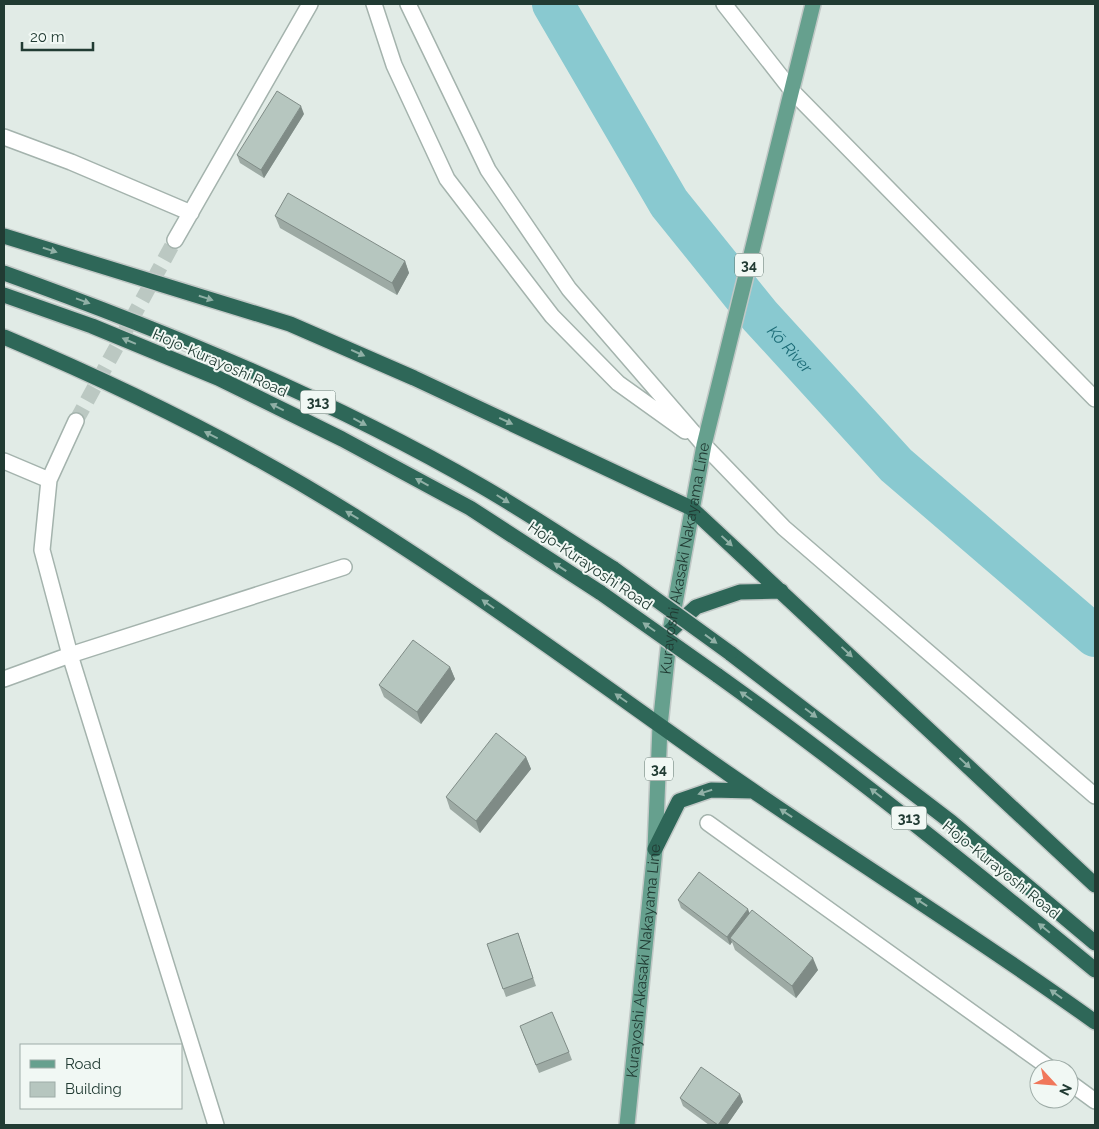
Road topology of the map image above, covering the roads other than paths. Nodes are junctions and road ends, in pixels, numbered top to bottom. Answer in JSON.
{"nodes":[{"id":1,"x":310,"y":4,"type":"edge"},
{"id":2,"x":374,"y":4,"type":"edge"},
{"id":3,"x":408,"y":4,"type":"edge"},
{"id":4,"x":724,"y":4,"type":"edge"},
{"id":5,"x":813,"y":4,"type":"edge"},
{"id":6,"x":792,"y":92,"type":"junction"},
{"id":7,"x":4,"y":137,"type":"edge"},
{"id":8,"x":191,"y":213,"type":"junction"},
{"id":9,"x":4,"y":236,"type":"edge"},
{"id":10,"x":175,"y":240,"type":"tunnel mouth"},
{"id":11,"x":4,"y":273,"type":"edge"},
{"id":12,"x":4,"y":295,"type":"edge"},
{"id":13,"x":4,"y":337,"type":"edge"},
{"id":14,"x":1095,"y":399,"type":"edge"},
{"id":15,"x":76,"y":421,"type":"tunnel mouth"},
{"id":16,"x":704,"y":445,"type":"junction"},
{"id":17,"x":4,"y":461,"type":"edge"},
{"id":18,"x":48,"y":480,"type":"junction"},
{"id":19,"x":692,"y":508,"type":"junction"},
{"id":20,"x":344,"y":568,"type":"dead end"},
{"id":21,"x":781,"y":591,"type":"junction"},
{"id":22,"x":670,"y":630,"type":"junction"},
{"id":23,"x":70,"y":656,"type":"junction"},
{"id":24,"x":4,"y":679,"type":"edge"},
{"id":25,"x":660,"y":726,"type":"junction"},
{"id":26,"x":753,"y":791,"type":"junction"},
{"id":27,"x":1095,"y":796,"type":"edge"},
{"id":28,"x":708,"y":823,"type":"dead end"},
{"id":29,"x":655,"y":850,"type":"junction"},
{"id":30,"x":1095,"y":885,"type":"edge"},
{"id":31,"x":1095,"y":943,"type":"edge"},
{"id":32,"x":1095,"y":970,"type":"edge"},
{"id":33,"x":1095,"y":1022,"type":"edge"},
{"id":34,"x":1037,"y":1059,"type":"edge"},
{"id":35,"x":1079,"y":1089,"type":"edge"},
{"id":36,"x":1095,"y":1101,"type":"edge"},
{"id":37,"x":216,"y":1125,"type":"edge"},
{"id":38,"x":627,"y":1125,"type":"edge"}],
"edges":[{"from":1,"to":8,"type":"street"},
{"from":2,"to":16,"type":"street"},
{"from":3,"to":16,"type":"street"},
{"from":4,"to":6,"type":"street"},
{"from":5,"to":6,"type":"main road","name":"Kurayoshi Akasaki Nakayama Line","number":"34"},
{"from":6,"to":14,"type":"street"},
{"from":6,"to":16,"type":"main road","name":"Kurayoshi Akasaki Nakayama Line","number":"34"},
{"from":7,"to":8,"type":"street"},
{"from":8,"to":10,"type":"street"},
{"from":9,"to":19,"type":"highway","one_way":true},
{"from":11,"to":31,"type":"highway","name":"Hojo-Kurayoshi Road","number":"313","one_way":true,"bridge":true},
{"from":32,"to":12,"type":"highway","name":"Hojo-Kurayoshi Road","number":"313","one_way":true,"bridge":true},
{"from":25,"to":13,"type":"highway","one_way":true},
{"from":15,"to":18,"type":"street"},
{"from":16,"to":19,"type":"main road","name":"Kurayoshi Akasaki Nakayama Line","number":"34"},
{"from":16,"to":27,"type":"street"},
{"from":17,"to":18,"type":"street"},
{"from":18,"to":23,"type":"street"},
{"from":19,"to":21,"type":"highway","one_way":true},
{"from":19,"to":22,"type":"main road","name":"Kurayoshi Akasaki Nakayama Line","number":"34"},
{"from":20,"to":23,"type":"street"},
{"from":21,"to":22,"type":"highway"},
{"from":21,"to":30,"type":"highway","one_way":true},
{"from":22,"to":25,"type":"main road","name":"Kurayoshi Akasaki Nakayama Line","number":"34"},
{"from":23,"to":24,"type":"street"},
{"from":23,"to":37,"type":"street"},
{"from":25,"to":26,"type":"highway"},
{"from":25,"to":29,"type":"main road","name":"Kurayoshi Akasaki Nakayama Line","number":"34"},
{"from":26,"to":29,"type":"highway","one_way":true},
{"from":33,"to":26,"type":"highway","one_way":true},
{"from":28,"to":34,"type":"street"},
{"from":29,"to":38,"type":"main road","name":"Kurayoshi Akasaki Nakayama Line","number":"34"},
{"from":35,"to":36,"type":"street"}]}
